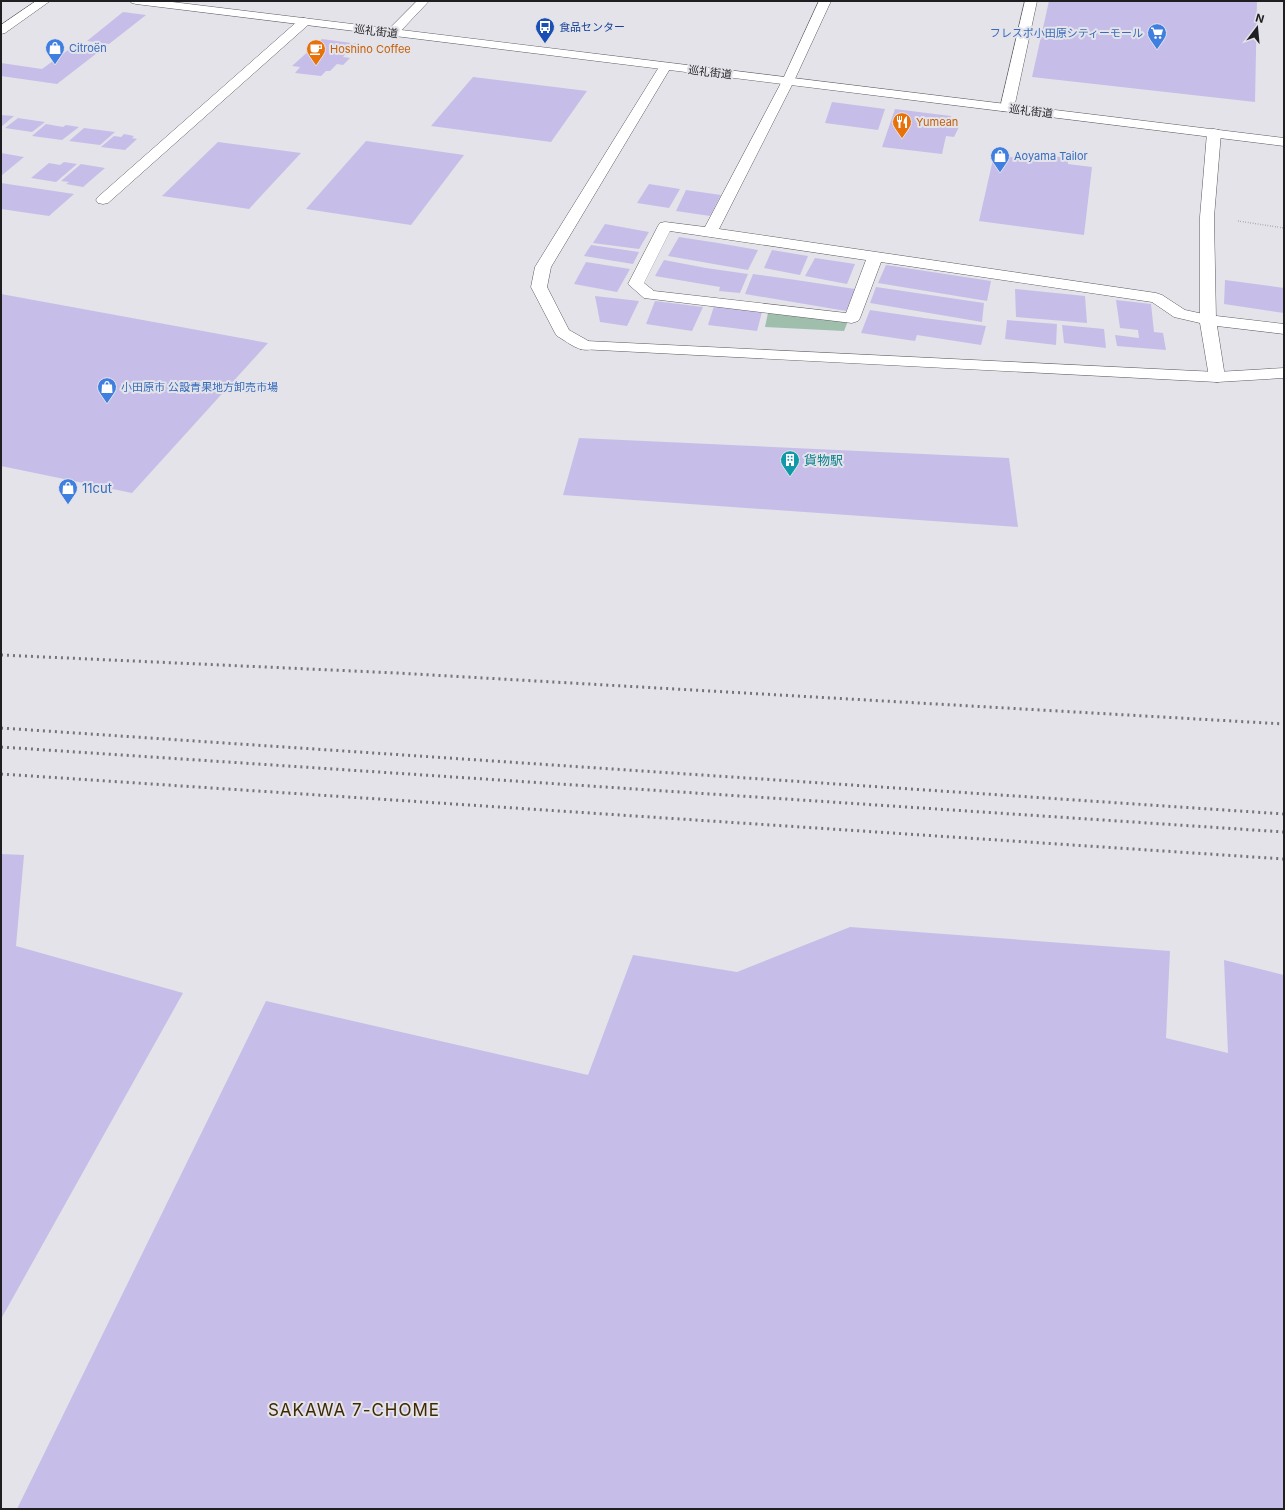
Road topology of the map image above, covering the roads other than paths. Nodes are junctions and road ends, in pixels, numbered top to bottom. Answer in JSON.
{"nodes":[{"id":1,"x":44,"y":1,"type":"edge"},
{"id":2,"x":136,"y":1,"type":"edge"},
{"id":3,"x":423,"y":1,"type":"edge"},
{"id":4,"x":825,"y":1,"type":"edge"},
{"id":5,"x":1032,"y":1,"type":"edge"},
{"id":6,"x":304,"y":22,"type":"junction"},
{"id":7,"x":1,"y":30,"type":"edge"},
{"id":8,"x":392,"y":33,"type":"junction"},
{"id":9,"x":665,"y":67,"type":"junction"},
{"id":10,"x":788,"y":81,"type":"junction"},
{"id":11,"x":1007,"y":108,"type":"junction"},
{"id":12,"x":1214,"y":133,"type":"junction"},
{"id":13,"x":1284,"y":142,"type":"edge"},
{"id":14,"x":103,"y":200,"type":"dead end"},
{"id":15,"x":710,"y":232,"type":"junction"},
{"id":16,"x":875,"y":256,"type":"junction"},
{"id":17,"x":1208,"y":320,"type":"junction"},
{"id":18,"x":1284,"y":330,"type":"edge"},
{"id":19,"x":1284,"y":373,"type":"edge"},
{"id":20,"x":1217,"y":377,"type":"junction"}],
"edges":[{"from":1,"to":7,"type":"street"},
{"from":2,"to":6,"type":"street","name":"巡礼街道"},
{"from":3,"to":8,"type":"street"},
{"from":4,"to":10,"type":"street"},
{"from":5,"to":11,"type":"street"},
{"from":6,"to":8,"type":"street","name":"巡礼街道"},
{"from":6,"to":14,"type":"street"},
{"from":8,"to":9,"type":"street","name":"巡礼街道"},
{"from":9,"to":10,"type":"street","name":"巡礼街道"},
{"from":9,"to":20,"type":"street"},
{"from":10,"to":11,"type":"street","name":"巡礼街道"},
{"from":10,"to":15,"type":"street"},
{"from":11,"to":12,"type":"street","name":"巡礼街道"},
{"from":12,"to":13,"type":"street","name":"巡礼街道"},
{"from":12,"to":17,"type":"street"},
{"from":15,"to":16,"type":"street"},
{"from":15,"to":16,"type":"street"},
{"from":16,"to":17,"type":"street"},
{"from":17,"to":18,"type":"street"},
{"from":17,"to":20,"type":"street"},
{"from":19,"to":20,"type":"street"}]}
